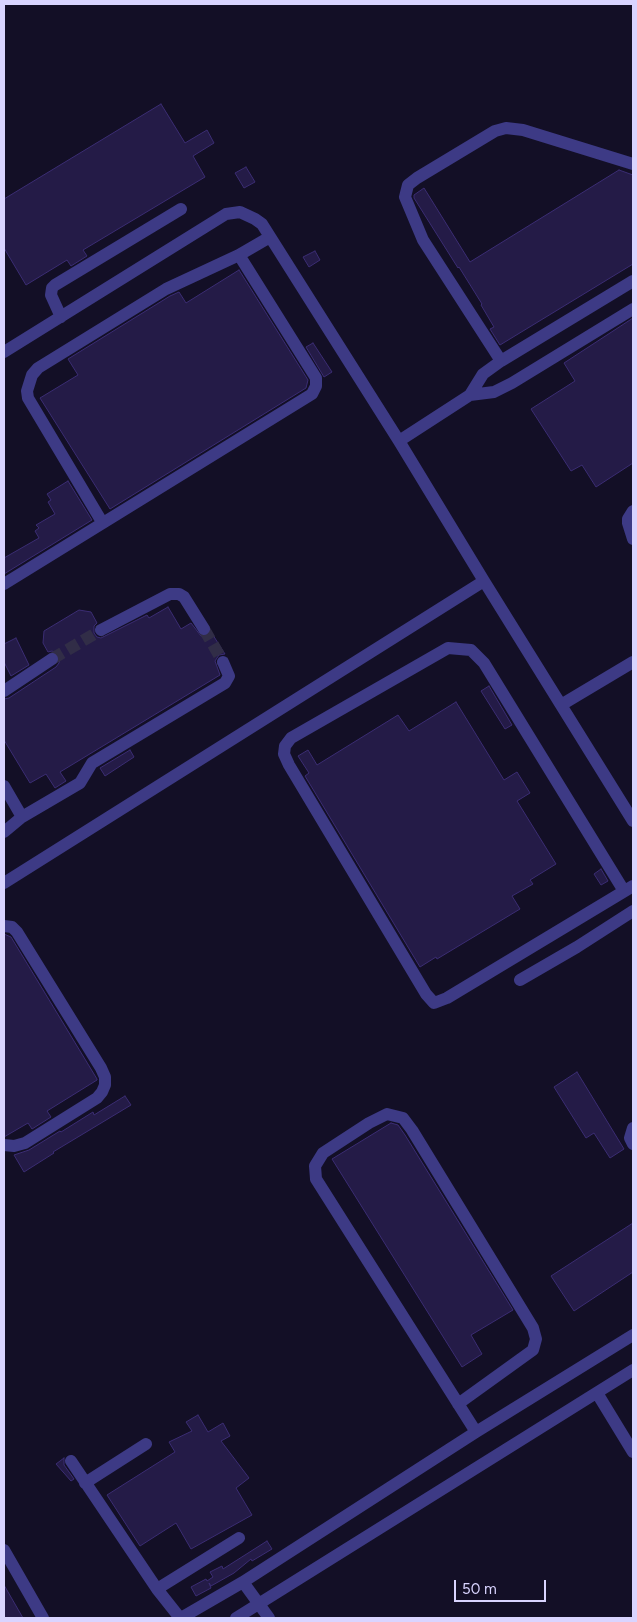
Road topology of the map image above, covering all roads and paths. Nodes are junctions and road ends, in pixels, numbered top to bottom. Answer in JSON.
{"nodes":[{"id":1,"x":633,"y":164,"type":"edge"},
{"id":2,"x":180,"y":209,"type":"dead end"},
{"id":3,"x":270,"y":237,"type":"junction"},
{"id":4,"x":239,"y":254,"type":"junction"},
{"id":5,"x":633,"y":281,"type":"edge"},
{"id":6,"x":633,"y":309,"type":"edge"},
{"id":7,"x":61,"y":317,"type":"junction"},
{"id":8,"x":4,"y":352,"type":"edge"},
{"id":9,"x":501,"y":361,"type":"junction"},
{"id":10,"x":470,"y":395,"type":"junction"},
{"id":11,"x":399,"y":441,"type":"junction"},
{"id":12,"x":633,"y":511,"type":"edge"},
{"id":13,"x":102,"y":522,"type":"junction"},
{"id":14,"x":633,"y":539,"type":"edge"},
{"id":15,"x":484,"y":581,"type":"junction"},
{"id":16,"x":4,"y":584,"type":"edge"},
{"id":17,"x":204,"y":629,"type":"tunnel mouth"},
{"id":18,"x":102,"y":630,"type":"tunnel mouth"},
{"id":19,"x":52,"y":659,"type":"tunnel mouth"},
{"id":20,"x":223,"y":662,"type":"tunnel mouth"},
{"id":21,"x":633,"y":662,"type":"edge"},
{"id":22,"x":4,"y":691,"type":"edge"},
{"id":23,"x":561,"y":705,"type":"junction"},
{"id":24,"x":4,"y":786,"type":"edge"},
{"id":25,"x":22,"y":817,"type":"junction"},
{"id":26,"x":633,"y":821,"type":"edge"},
{"id":27,"x":4,"y":832,"type":"edge"},
{"id":28,"x":4,"y":883,"type":"edge"},
{"id":29,"x":629,"y":889,"type":"edge"},
{"id":30,"x":633,"y":911,"type":"edge"},
{"id":31,"x":4,"y":926,"type":"edge"},
{"id":32,"x":520,"y":980,"type":"dead end"},
{"id":33,"x":633,"y":1128,"type":"edge"},
{"id":34,"x":633,"y":1144,"type":"edge"},
{"id":35,"x":4,"y":1145,"type":"edge"},
{"id":36,"x":633,"y":1335,"type":"edge"},
{"id":37,"x":633,"y":1370,"type":"edge"},
{"id":38,"x":597,"y":1393,"type":"junction"},
{"id":39,"x":458,"y":1404,"type":"junction"},
{"id":40,"x":476,"y":1432,"type":"junction"},
{"id":41,"x":146,"y":1444,"type":"dead end"},
{"id":42,"x":633,"y":1452,"type":"edge"},
{"id":43,"x":71,"y":1460,"type":"dead end"},
{"id":44,"x":86,"y":1482,"type":"junction"},
{"id":45,"x":239,"y":1538,"type":"dead end"},
{"id":46,"x":4,"y":1550,"type":"edge"},
{"id":47,"x":243,"y":1582,"type":"junction"},
{"id":48,"x":157,"y":1589,"type":"junction"},
{"id":49,"x":260,"y":1604,"type":"junction"},
{"id":50,"x":43,"y":1618,"type":"edge"},
{"id":51,"x":180,"y":1618,"type":"edge"},
{"id":52,"x":236,"y":1618,"type":"edge"},
{"id":53,"x":269,"y":1618,"type":"edge"}],
"edges":[{"from":1,"to":9,"type":"street"},
{"from":2,"to":7,"type":"street"},
{"from":3,"to":4,"type":"street"},
{"from":3,"to":7,"type":"street"},
{"from":3,"to":11,"type":"street"},
{"from":4,"to":13,"type":"street"},
{"from":4,"to":13,"type":"street"},
{"from":5,"to":9,"type":"street"},
{"from":6,"to":10,"type":"street"},
{"from":7,"to":8,"type":"street"},
{"from":9,"to":10,"type":"street"},
{"from":10,"to":11,"type":"street"},
{"from":11,"to":15,"type":"street"},
{"from":12,"to":14,"type":"street"},
{"from":13,"to":16,"type":"street"},
{"from":15,"to":23,"type":"street"},
{"from":15,"to":28,"type":"street"},
{"from":17,"to":18,"type":"street"},
{"from":19,"to":22,"type":"street"},
{"from":20,"to":25,"type":"street"},
{"from":21,"to":23,"type":"street"},
{"from":23,"to":26,"type":"street"},
{"from":24,"to":25,"type":"street"},
{"from":25,"to":27,"type":"street"},
{"from":29,"to":29,"type":"street"},
{"from":30,"to":32,"type":"street"},
{"from":31,"to":35,"type":"street"},
{"from":33,"to":34,"type":"street"},
{"from":36,"to":40,"type":"street"},
{"from":37,"to":38,"type":"street"},
{"from":38,"to":42,"type":"street"},
{"from":38,"to":49,"type":"street"},
{"from":39,"to":39,"type":"street"},
{"from":39,"to":40,"type":"street"},
{"from":40,"to":47,"type":"street"},
{"from":41,"to":44,"type":"street"},
{"from":43,"to":44,"type":"street"},
{"from":44,"to":48,"type":"street"},
{"from":45,"to":48,"type":"street"},
{"from":46,"to":50,"type":"street"},
{"from":47,"to":49,"type":"street"},
{"from":47,"to":51,"type":"street"},
{"from":48,"to":51,"type":"street"},
{"from":49,"to":52,"type":"street"},
{"from":49,"to":53,"type":"street"}]}
